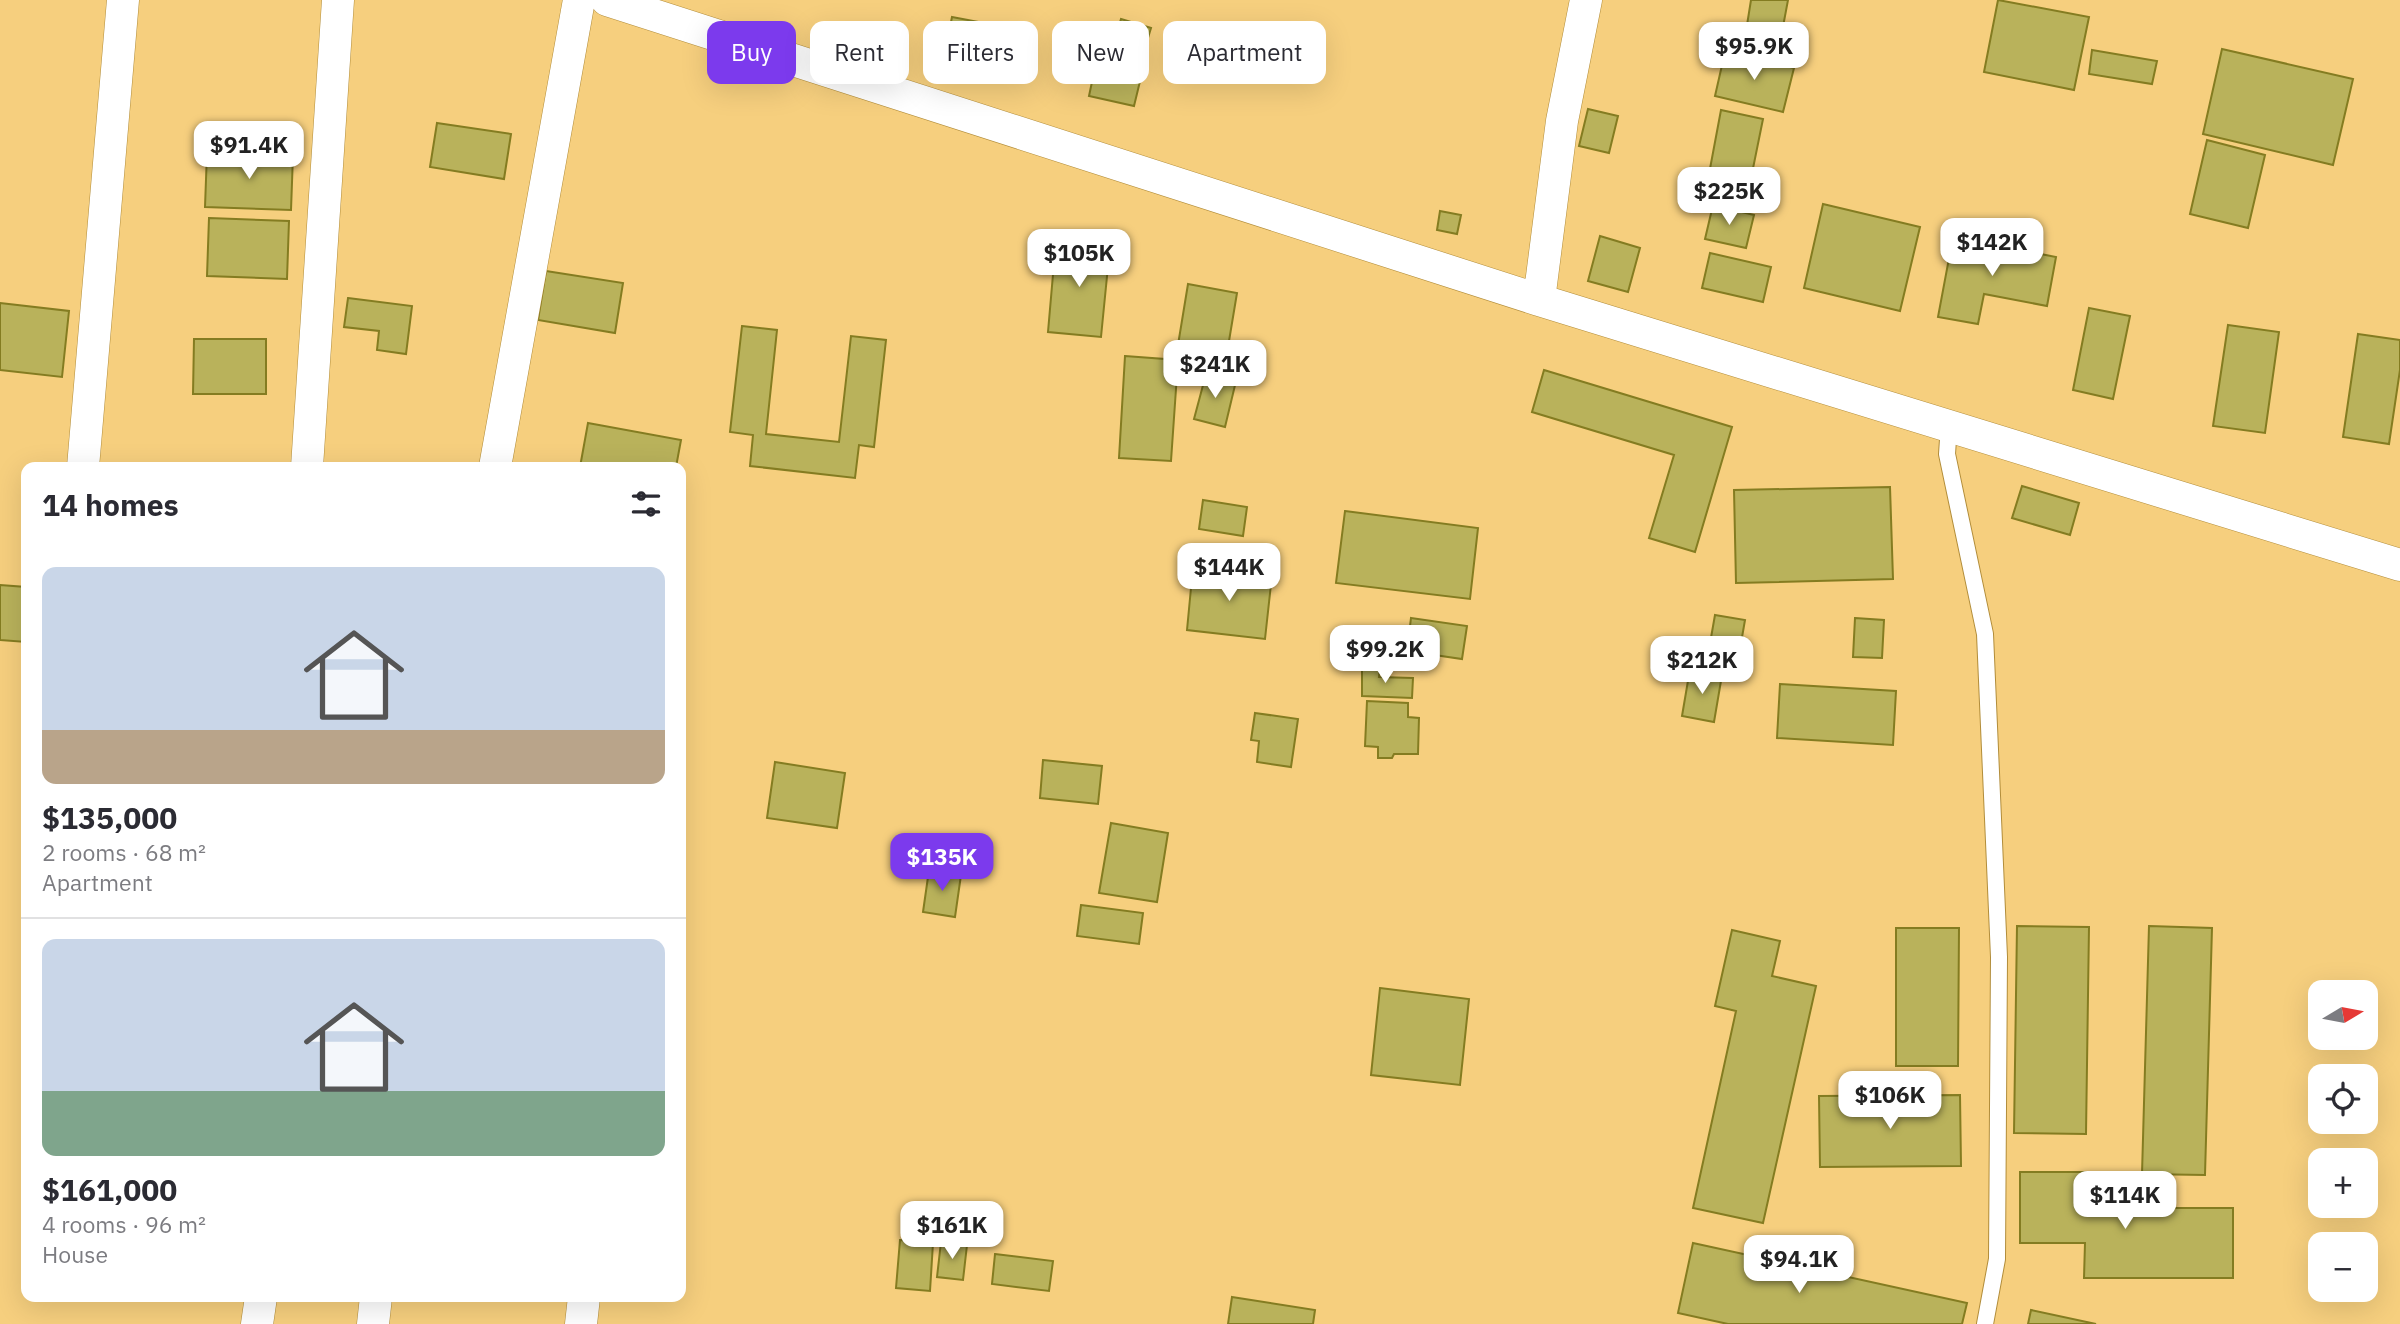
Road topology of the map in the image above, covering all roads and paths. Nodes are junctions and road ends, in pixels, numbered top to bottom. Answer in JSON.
{"nodes":[{"id":1,"x":123,"y":0,"type":"edge"},
{"id":2,"x":338,"y":0,"type":"edge"},
{"id":3,"x":579,"y":0,"type":"edge"},
{"id":4,"x":607,"y":0,"type":"edge"},
{"id":5,"x":1586,"y":0,"type":"edge"},
{"id":6,"x":1539,"y":300,"type":"junction"},
{"id":7,"x":1949,"y":425,"type":"junction"},
{"id":8,"x":83,"y":462,"type":"edge"},
{"id":9,"x":307,"y":462,"type":"edge"},
{"id":10,"x":496,"y":462,"type":"edge"},
{"id":11,"x":2400,"y":565,"type":"edge"},
{"id":12,"x":260,"y":1302,"type":"edge"},
{"id":13,"x":375,"y":1302,"type":"edge"},
{"id":14,"x":583,"y":1302,"type":"edge"},
{"id":15,"x":257,"y":1324,"type":"edge"},
{"id":16,"x":373,"y":1324,"type":"edge"},
{"id":17,"x":581,"y":1324,"type":"edge"},
{"id":18,"x":1985,"y":1324,"type":"edge"}],
"edges":[{"from":1,"to":8,"type":"street"},
{"from":2,"to":9,"type":"street"},
{"from":3,"to":10,"type":"street"},
{"from":4,"to":6,"type":"street"},
{"from":5,"to":6,"type":"street"},
{"from":6,"to":7,"type":"street"},
{"from":7,"to":11,"type":"street"},
{"from":7,"to":18,"type":"lane"},
{"from":12,"to":15,"type":"street"},
{"from":13,"to":16,"type":"street"},
{"from":14,"to":17,"type":"street"}]}
